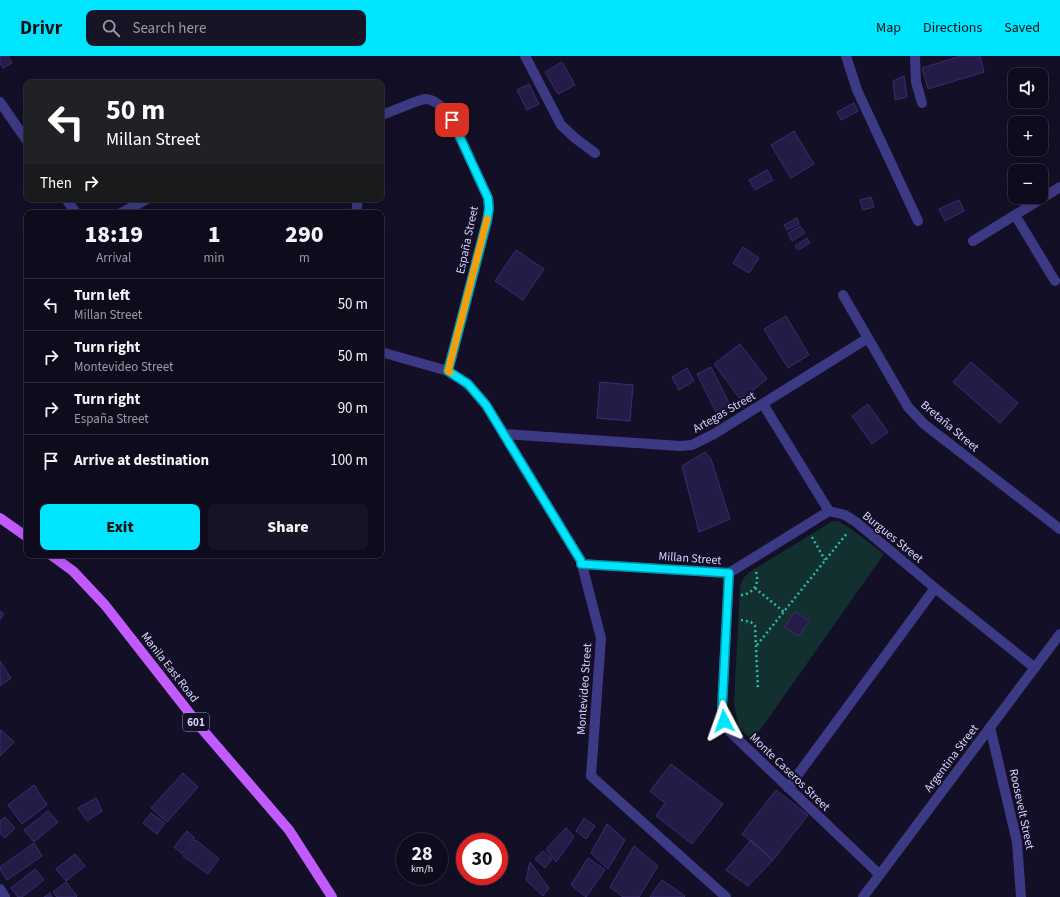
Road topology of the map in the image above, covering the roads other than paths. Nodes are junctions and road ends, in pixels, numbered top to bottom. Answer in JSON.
{"nodes":[{"id":1,"x":525,"y":56,"type":"edge"},
{"id":2,"x":846,"y":56,"type":"edge"},
{"id":3,"x":915,"y":56,"type":"edge"},
{"id":4,"x":0,"y":102,"type":"edge"},
{"id":5,"x":922,"y":103,"type":"dead end"},
{"id":6,"x":384,"y":114,"type":"edge"},
{"id":7,"x":24,"y":138,"type":"edge"},
{"id":8,"x":595,"y":153,"type":"dead end"},
{"id":9,"x":1060,"y":187,"type":"edge"},
{"id":10,"x":141,"y":202,"type":"edge"},
{"id":11,"x":126,"y":210,"type":"edge"},
{"id":12,"x":1015,"y":215,"type":"junction"},
{"id":13,"x":918,"y":221,"type":"dead end"},
{"id":14,"x":973,"y":241,"type":"dead end"},
{"id":15,"x":1055,"y":281,"type":"dead end"},
{"id":16,"x":843,"y":295,"type":"dead end"},
{"id":17,"x":868,"y":338,"type":"junction"},
{"id":18,"x":384,"y":353,"type":"edge"},
{"id":19,"x":448,"y":371,"type":"junction"},
{"id":20,"x":763,"y":404,"type":"junction"},
{"id":21,"x":503,"y":434,"type":"junction"},
{"id":22,"x":829,"y":511,"type":"junction"},
{"id":23,"x":0,"y":518,"type":"edge"},
{"id":24,"x":1060,"y":529,"type":"edge"},
{"id":25,"x":24,"y":535,"type":"edge"},
{"id":26,"x":55,"y":558,"type":"edge"},
{"id":27,"x":581,"y":564,"type":"junction"},
{"id":28,"x":729,"y":573,"type":"junction"},
{"id":29,"x":935,"y":588,"type":"junction"},
{"id":30,"x":1060,"y":634,"type":"edge"},
{"id":31,"x":1035,"y":668,"type":"junction"},
{"id":32,"x":990,"y":728,"type":"junction"},
{"id":33,"x":788,"y":788,"type":"junction"},
{"id":34,"x":880,"y":874,"type":"junction"},
{"id":35,"x":0,"y":889,"type":"edge"},
{"id":36,"x":5,"y":897,"type":"edge"},
{"id":37,"x":332,"y":897,"type":"edge"},
{"id":38,"x":726,"y":897,"type":"edge"},
{"id":39,"x":863,"y":897,"type":"edge"},
{"id":40,"x":1022,"y":897,"type":"edge"}],
"edges":[{"from":1,"to":8,"type":"street"},
{"from":2,"to":13,"type":"street"},
{"from":3,"to":5,"type":"street"},
{"from":4,"to":7,"type":"street"},
{"from":6,"to":19,"type":"street","name":"España Street"},
{"from":9,"to":12,"type":"street"},
{"from":10,"to":11,"type":"street"},
{"from":12,"to":14,"type":"street"},
{"from":12,"to":15,"type":"street"},
{"from":16,"to":17,"type":"street","name":"Bretaña Street"},
{"from":17,"to":20,"type":"street","name":"Artegas Street"},
{"from":17,"to":24,"type":"street","name":"Bretaña Street"},
{"from":18,"to":19,"type":"street","name":"Montevideo Street"},
{"from":19,"to":21,"type":"street","name":"Montevideo Street"},
{"from":20,"to":21,"type":"street","name":"Artegas Street"},
{"from":20,"to":22,"type":"street"},
{"from":21,"to":27,"type":"street","name":"Montevideo Street"},
{"from":22,"to":28,"type":"street","name":"Millan Street"},
{"from":22,"to":29,"type":"street","name":"Burgues Street"},
{"from":23,"to":25,"type":"main road"},
{"from":26,"to":37,"type":"main road","name":"Manila East Road","number":"601"},
{"from":27,"to":28,"type":"street","name":"Millan Street"},
{"from":27,"to":38,"type":"street","name":"Montevideo Street"},
{"from":28,"to":33,"type":"street","name":"Monte Caseros Street"},
{"from":29,"to":31,"type":"street","name":"Burgues Street"},
{"from":29,"to":33,"type":"street"},
{"from":30,"to":31,"type":"street","name":"Argentina Street"},
{"from":31,"to":32,"type":"street","name":"Argentina Street"},
{"from":32,"to":34,"type":"street","name":"Argentina Street"},
{"from":32,"to":40,"type":"street","name":"Roosevelt Street"},
{"from":33,"to":34,"type":"street","name":"Monte Caseros Street"},
{"from":34,"to":39,"type":"street","name":"Argentina Street"},
{"from":35,"to":36,"type":"street"}]}
